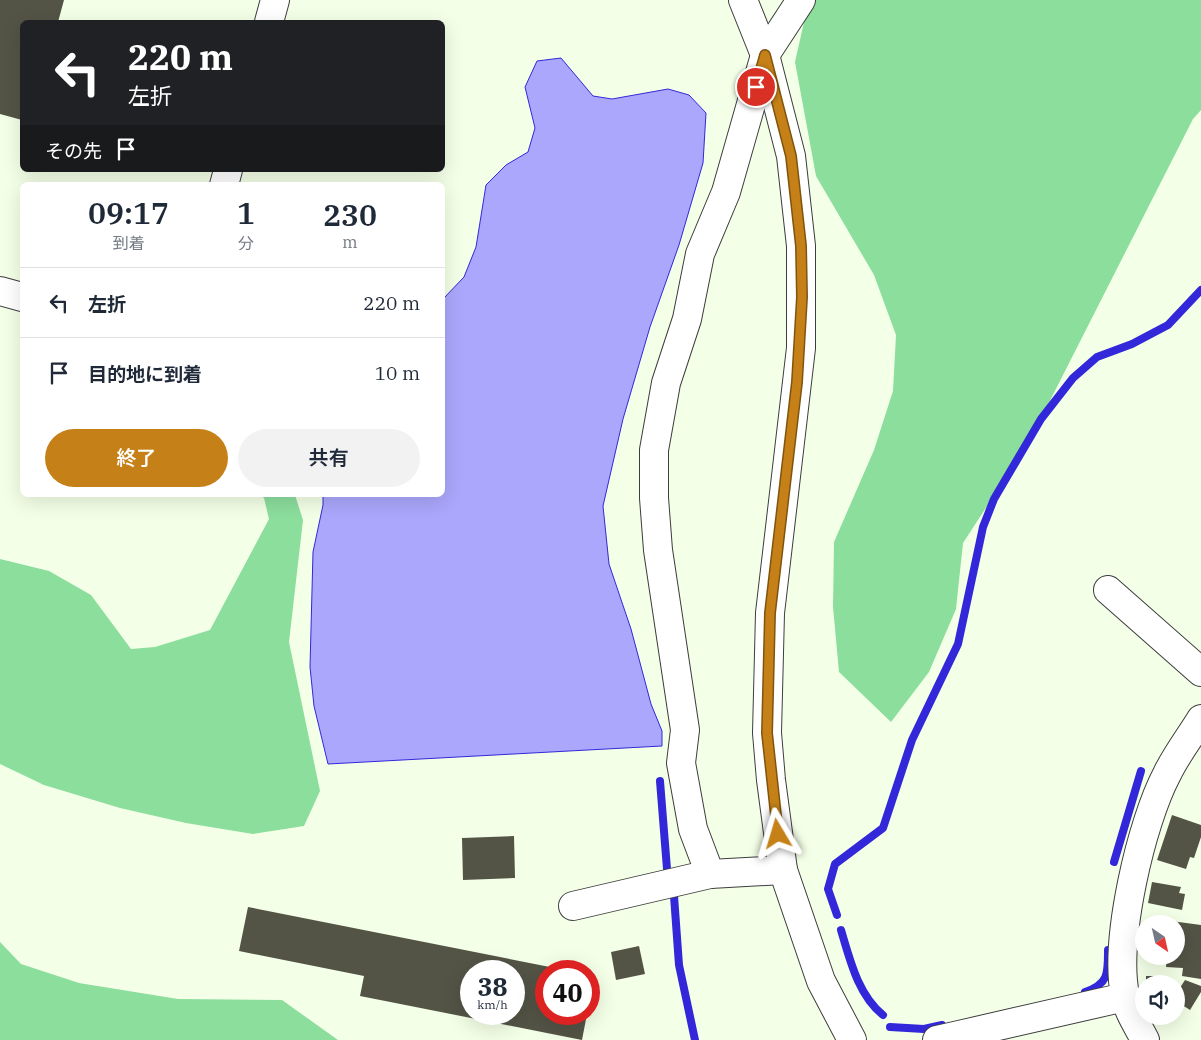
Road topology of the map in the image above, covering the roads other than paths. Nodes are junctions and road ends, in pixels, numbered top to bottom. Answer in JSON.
{"nodes":[{"id":1,"x":275,"y":0,"type":"edge"},
{"id":2,"x":743,"y":0,"type":"edge"},
{"id":3,"x":801,"y":0,"type":"edge"},
{"id":4,"x":270,"y":20,"type":"edge"},
{"id":5,"x":765,"y":55,"type":"junction"},
{"id":6,"x":0,"y":291,"type":"edge"},
{"id":7,"x":20,"y":296,"type":"edge"},
{"id":8,"x":1108,"y":590,"type":"dead end"},
{"id":9,"x":1201,"y":672,"type":"edge"},
{"id":10,"x":1201,"y":719,"type":"edge"},
{"id":11,"x":783,"y":870,"type":"junction"},
{"id":12,"x":710,"y":874,"type":"junction"},
{"id":13,"x":573,"y":906,"type":"dead end"},
{"id":14,"x":1125,"y":997,"type":"junction"},
{"id":15,"x":852,"y":1040,"type":"edge"},
{"id":16,"x":937,"y":1040,"type":"edge"},
{"id":17,"x":1145,"y":1040,"type":"edge"}],
"edges":[{"from":1,"to":4,"type":"street"},
{"from":2,"to":5,"type":"street"},
{"from":3,"to":5,"type":"street"},
{"from":5,"to":11,"type":"street"},
{"from":5,"to":12,"type":"street"},
{"from":6,"to":7,"type":"street"},
{"from":8,"to":9,"type":"street"},
{"from":10,"to":14,"type":"street"},
{"from":11,"to":12,"type":"street"},
{"from":11,"to":15,"type":"street"},
{"from":12,"to":13,"type":"street"},
{"from":14,"to":16,"type":"street"},
{"from":14,"to":17,"type":"street"}]}
